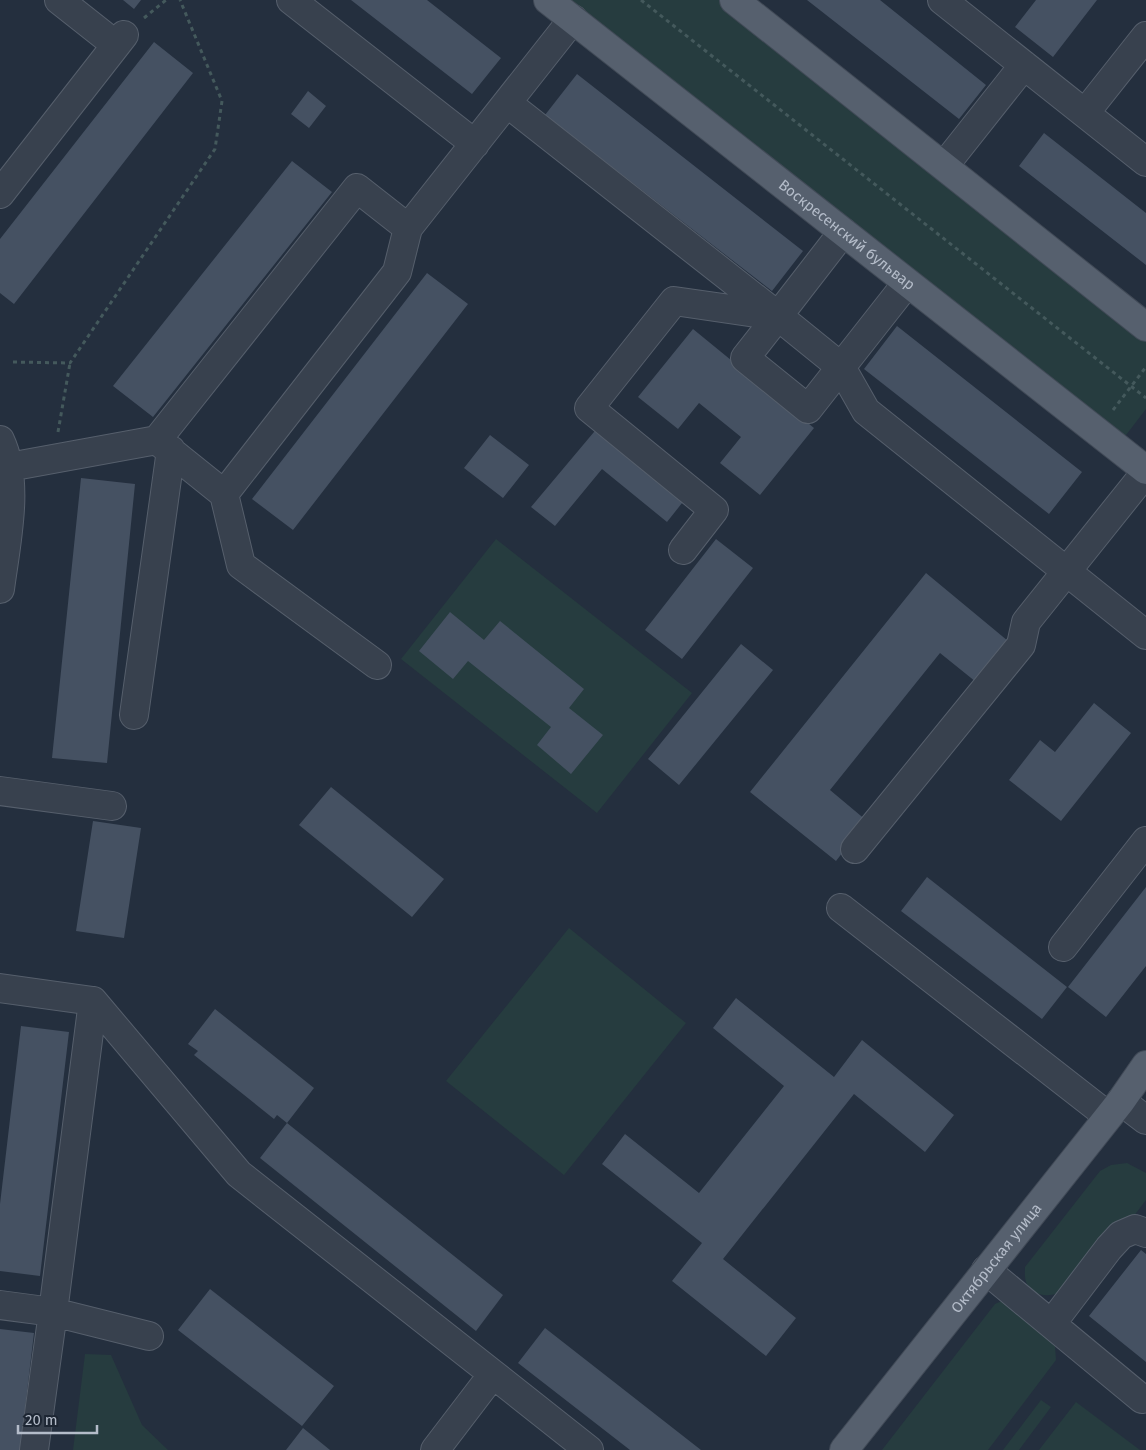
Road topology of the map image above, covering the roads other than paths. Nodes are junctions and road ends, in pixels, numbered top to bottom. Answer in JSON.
{"nodes":[{"id":1,"x":60,"y":0,"type":"edge"},
{"id":2,"x":291,"y":0,"type":"edge"},
{"id":3,"x":548,"y":0,"type":"edge"},
{"id":4,"x":734,"y":0,"type":"edge"},
{"id":5,"x":942,"y":0,"type":"edge"},
{"id":6,"x":573,"y":20,"type":"junction"},
{"id":7,"x":1146,"y":36,"type":"edge"},
{"id":8,"x":1024,"y":64,"type":"junction"},
{"id":9,"x":507,"y":103,"type":"junction"},
{"id":10,"x":1085,"y":113,"type":"junction"},
{"id":11,"x":475,"y":144,"type":"junction"},
{"id":12,"x":1146,"y":162,"type":"edge"},
{"id":13,"x":944,"y":166,"type":"junction"},
{"id":14,"x":0,"y":194,"type":"edge"},
{"id":15,"x":408,"y":228,"type":"junction"},
{"id":16,"x":843,"y":232,"type":"junction"},
{"id":17,"x":907,"y":283,"type":"junction"},
{"id":18,"x":778,"y":316,"type":"junction"},
{"id":19,"x":1146,"y":327,"type":"edge"},
{"id":20,"x":841,"y":367,"type":"junction"},
{"id":21,"x":0,"y":440,"type":"edge"},
{"id":22,"x":164,"y":445,"type":"junction"},
{"id":23,"x":9,"y":467,"type":"junction"},
{"id":24,"x":1146,"y":471,"type":"edge"},
{"id":25,"x":224,"y":494,"type":"junction"},
{"id":26,"x":683,"y":550,"type":"dead end"},
{"id":27,"x":1066,"y":571,"type":"junction"},
{"id":28,"x":1,"y":578,"type":"edge"},
{"id":29,"x":1146,"y":635,"type":"edge"},
{"id":30,"x":377,"y":665,"type":"dead end"},
{"id":31,"x":134,"y":715,"type":"dead end"},
{"id":32,"x":0,"y":791,"type":"edge"},
{"id":33,"x":112,"y":806,"type":"dead end"},
{"id":34,"x":1146,"y":841,"type":"edge"},
{"id":35,"x":856,"y":849,"type":"dead end"},
{"id":36,"x":842,"y":908,"type":"dead end"},
{"id":37,"x":1063,"y":947,"type":"dead end"},
{"id":38,"x":0,"y":988,"type":"edge"},
{"id":39,"x":93,"y":1001,"type":"junction"},
{"id":40,"x":1146,"y":1065,"type":"edge"},
{"id":41,"x":1114,"y":1108,"type":"junction"},
{"id":42,"x":1146,"y":1120,"type":"edge"},
{"id":43,"x":1146,"y":1233,"type":"edge"},
{"id":44,"x":986,"y":1270,"type":"junction"},
{"id":45,"x":0,"y":1305,"type":"edge"},
{"id":46,"x":53,"y":1312,"type":"junction"},
{"id":47,"x":1052,"y":1323,"type":"junction"},
{"id":48,"x":148,"y":1336,"type":"dead end"},
{"id":49,"x":493,"y":1374,"type":"junction"},
{"id":50,"x":1144,"y":1393,"type":"edge"},
{"id":51,"x":34,"y":1450,"type":"edge"},
{"id":52,"x":435,"y":1450,"type":"edge"},
{"id":53,"x":589,"y":1450,"type":"edge"},
{"id":54,"x":844,"y":1450,"type":"edge"}],
"edges":[{"from":1,"to":14,"type":"street"},
{"from":2,"to":11,"type":"street"},
{"from":3,"to":6,"type":"main road","name":"Воскресенский бульвар"},
{"from":4,"to":13,"type":"main road"},
{"from":5,"to":8,"type":"street"},
{"from":6,"to":9,"type":"street"},
{"from":6,"to":16,"type":"main road","name":"Воскресенский бульвар"},
{"from":7,"to":10,"type":"street"},
{"from":8,"to":10,"type":"street"},
{"from":8,"to":13,"type":"street"},
{"from":9,"to":11,"type":"street"},
{"from":9,"to":18,"type":"street"},
{"from":10,"to":12,"type":"street"},
{"from":11,"to":15,"type":"street"},
{"from":13,"to":19,"type":"main road"},
{"from":15,"to":22,"type":"street"},
{"from":15,"to":25,"type":"street"},
{"from":16,"to":17,"type":"main road","name":"Воскресенский бульвар"},
{"from":16,"to":18,"type":"street"},
{"from":17,"to":20,"type":"street"},
{"from":17,"to":24,"type":"main road","name":"Воскресенский бульвар"},
{"from":18,"to":20,"type":"street"},
{"from":18,"to":20,"type":"street"},
{"from":18,"to":26,"type":"street"},
{"from":20,"to":27,"type":"street"},
{"from":21,"to":23,"type":"street"},
{"from":22,"to":23,"type":"street"},
{"from":22,"to":25,"type":"street"},
{"from":22,"to":31,"type":"street"},
{"from":23,"to":28,"type":"street"},
{"from":24,"to":27,"type":"street"},
{"from":25,"to":30,"type":"street"},
{"from":27,"to":29,"type":"street"},
{"from":27,"to":35,"type":"street"},
{"from":32,"to":33,"type":"street"},
{"from":34,"to":37,"type":"street"},
{"from":36,"to":41,"type":"street"},
{"from":38,"to":39,"type":"street"},
{"from":39,"to":46,"type":"street"},
{"from":39,"to":49,"type":"street"},
{"from":40,"to":41,"type":"main road","name":"Октябрьская улица"},
{"from":41,"to":42,"type":"street"},
{"from":41,"to":44,"type":"main road","name":"Октябрьская улица"},
{"from":43,"to":47,"type":"street"},
{"from":44,"to":47,"type":"street"},
{"from":44,"to":54,"type":"main road","name":"Октябрьская улица"},
{"from":45,"to":46,"type":"street"},
{"from":46,"to":48,"type":"street"},
{"from":46,"to":51,"type":"street"},
{"from":47,"to":50,"type":"street"},
{"from":49,"to":52,"type":"street"},
{"from":49,"to":53,"type":"street"}]}
